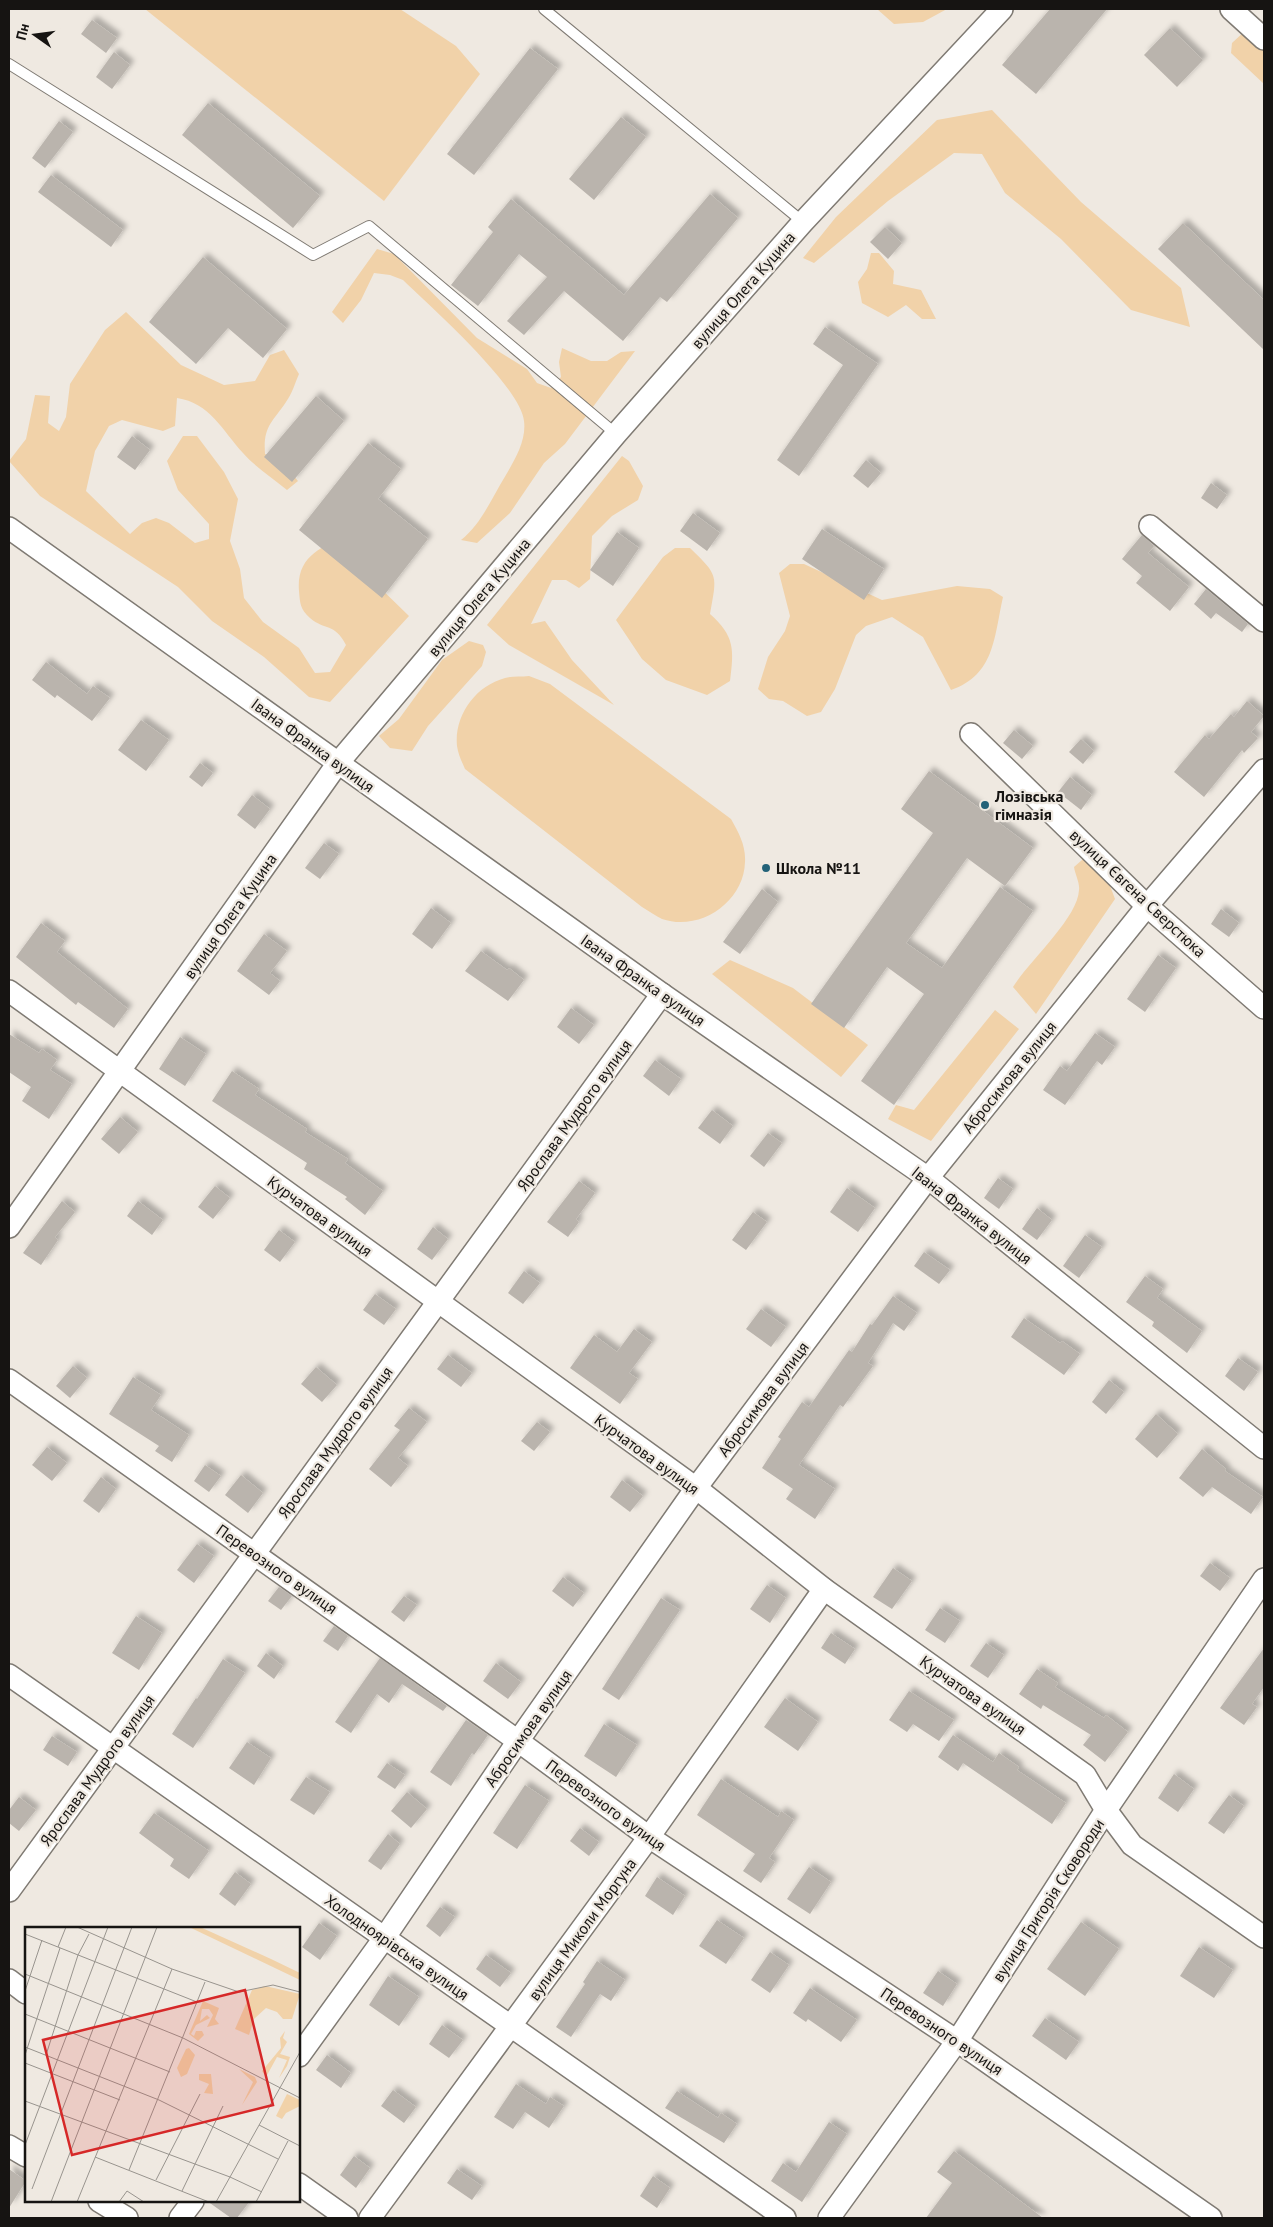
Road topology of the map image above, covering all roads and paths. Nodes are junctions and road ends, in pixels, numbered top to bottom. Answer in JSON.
{"nodes":[{"id":1,"x":544,"y":9,"type":"edge"},
{"id":2,"x":1002,"y":9,"type":"edge"},
{"id":3,"x":1231,"y":9,"type":"edge"},
{"id":4,"x":1264,"y":40,"type":"edge"},
{"id":5,"x":9,"y":64,"type":"edge"},
{"id":6,"x":803,"y":222,"type":"junction"},
{"id":7,"x":616,"y":434,"type":"junction"},
{"id":8,"x":1150,"y":526,"type":"dead end"},
{"id":9,"x":9,"y":528,"type":"edge"},
{"id":10,"x":1264,"y":621,"type":"edge"},
{"id":11,"x":971,"y":734,"type":"dead end"},
{"id":12,"x":338,"y":763,"type":"junction"},
{"id":13,"x":1264,"y":770,"type":"edge"},
{"id":14,"x":1148,"y":906,"type":"junction"},
{"id":15,"x":9,"y":991,"type":"edge"},
{"id":16,"x":662,"y":994,"type":"junction"},
{"id":17,"x":1264,"y":1008,"type":"edge"},
{"id":18,"x":120,"y":1071,"type":"junction"},
{"id":19,"x":928,"y":1178,"type":"junction"},
{"id":20,"x":9,"y":1227,"type":"edge"},
{"id":21,"x":438,"y":1302,"type":"junction"},
{"id":22,"x":9,"y":1380,"type":"edge"},
{"id":23,"x":1264,"y":1448,"type":"edge"},
{"id":24,"x":696,"y":1488,"type":"junction"},
{"id":25,"x":254,"y":1553,"type":"junction"},
{"id":26,"x":1264,"y":1580,"type":"edge"},
{"id":27,"x":824,"y":1589,"type":"junction"},
{"id":28,"x":9,"y":1675,"type":"edge"},
{"id":29,"x":518,"y":1741,"type":"junction"},
{"id":30,"x":113,"y":1749,"type":"junction"},
{"id":31,"x":1106,"y":1810,"type":"junction"},
{"id":32,"x":648,"y":1837,"type":"junction"},
{"id":33,"x":9,"y":1892,"type":"edge"},
{"id":34,"x":385,"y":1937,"type":"junction"},
{"id":35,"x":1264,"y":1937,"type":"edge"},
{"id":36,"x":9,"y":1980,"type":"edge"},
{"id":37,"x":25,"y":1992,"type":"edge"},
{"id":38,"x":511,"y":2027,"type":"junction"},
{"id":39,"x":957,"y":2040,"type":"junction"},
{"id":40,"x":300,"y":2055,"type":"edge"},
{"id":41,"x":9,"y":2146,"type":"edge"},
{"id":42,"x":25,"y":2155,"type":"edge"},
{"id":43,"x":300,"y":2185,"type":"edge"},
{"id":44,"x":100,"y":2202,"type":"edge"},
{"id":45,"x":192,"y":2202,"type":"edge"},
{"id":46,"x":127,"y":2218,"type":"edge"},
{"id":47,"x":180,"y":2218,"type":"edge"},
{"id":48,"x":347,"y":2218,"type":"edge"},
{"id":49,"x":370,"y":2218,"type":"edge"},
{"id":50,"x":785,"y":2218,"type":"edge"},
{"id":51,"x":829,"y":2218,"type":"edge"},
{"id":52,"x":1211,"y":2218,"type":"edge"}],
"edges":[{"from":1,"to":6,"type":"lane"},
{"from":2,"to":6,"type":"street","name":"вулиця Олега Куцина"},
{"from":3,"to":4,"type":"street"},
{"from":5,"to":7,"type":"lane"},
{"from":6,"to":7,"type":"street","name":"вулиця Олега Куцина"},
{"from":7,"to":12,"type":"street","name":"вулиця Олега Куцина"},
{"from":8,"to":10,"type":"street"},
{"from":9,"to":12,"type":"street","name":"Івана Франка вулиця"},
{"from":11,"to":14,"type":"street","name":"вулиця Євгена Сверстюка"},
{"from":12,"to":16,"type":"street","name":"Івана Франка вулиця"},
{"from":12,"to":18,"type":"street","name":"вулиця Олега Куцина"},
{"from":13,"to":14,"type":"street","name":"Абросимова вулиця"},
{"from":14,"to":17,"type":"street","name":"вулиця Євгена Сверстюка"},
{"from":14,"to":19,"type":"street","name":"Абросимова вулиця"},
{"from":15,"to":18,"type":"street","name":"Курчатова вулиця"},
{"from":16,"to":19,"type":"street","name":"Івана Франка вулиця"},
{"from":16,"to":21,"type":"street","name":"Ярослава Мудрого вулиця"},
{"from":18,"to":20,"type":"street","name":"вулиця Олега Куцина"},
{"from":18,"to":21,"type":"street","name":"Курчатова вулиця"},
{"from":19,"to":23,"type":"street","name":"Івана Франка вулиця"},
{"from":19,"to":24,"type":"street","name":"Абросимова вулиця"},
{"from":21,"to":24,"type":"street","name":"Курчатова вулиця"},
{"from":21,"to":25,"type":"street","name":"Ярослава Мудрого вулиця"},
{"from":22,"to":25,"type":"street","name":"Перевозного вулиця"},
{"from":24,"to":27,"type":"street","name":"Курчатова вулиця"},
{"from":24,"to":29,"type":"street","name":"Абросимова вулиця"},
{"from":25,"to":29,"type":"street","name":"Перевозного вулиця"},
{"from":25,"to":30,"type":"street","name":"Ярослава Мудрого вулиця"},
{"from":26,"to":31,"type":"street","name":"вулиця Григорія Сковороди"},
{"from":27,"to":31,"type":"street","name":"Курчатова вулиця"},
{"from":27,"to":32,"type":"street","name":"вулиця Миколи Моргуна"},
{"from":28,"to":30,"type":"street","name":"Холодноярівська вулиця"},
{"from":29,"to":32,"type":"street","name":"Перевозного вулиця"},
{"from":29,"to":34,"type":"street","name":"Абросимова вулиця"},
{"from":30,"to":33,"type":"street","name":"Ярослава Мудрого вулиця"},
{"from":30,"to":34,"type":"street","name":"Холодноярівська вулиця"},
{"from":31,"to":35,"type":"street","name":"Курчатова вулиця"},
{"from":31,"to":39,"type":"street","name":"вулиця Григорія Сковороди"},
{"from":32,"to":38,"type":"street","name":"вулиця Миколи Моргуна"},
{"from":32,"to":39,"type":"street","name":"Перевозного вулиця"},
{"from":34,"to":38,"type":"street","name":"Холодноярівська вулиця"},
{"from":34,"to":40,"type":"street","name":"Абросимова вулиця"},
{"from":36,"to":37,"type":"street"},
{"from":38,"to":49,"type":"street","name":"вулиця Миколи Моргуна"},
{"from":38,"to":50,"type":"street","name":"Холодноярівська вулиця"},
{"from":39,"to":51,"type":"street","name":"вулиця Григорія Сковороди"},
{"from":39,"to":52,"type":"street","name":"Перевозного вулиця"},
{"from":41,"to":42,"type":"street"},
{"from":43,"to":48,"type":"street"},
{"from":44,"to":46,"type":"street"},
{"from":45,"to":47,"type":"street"}]}
